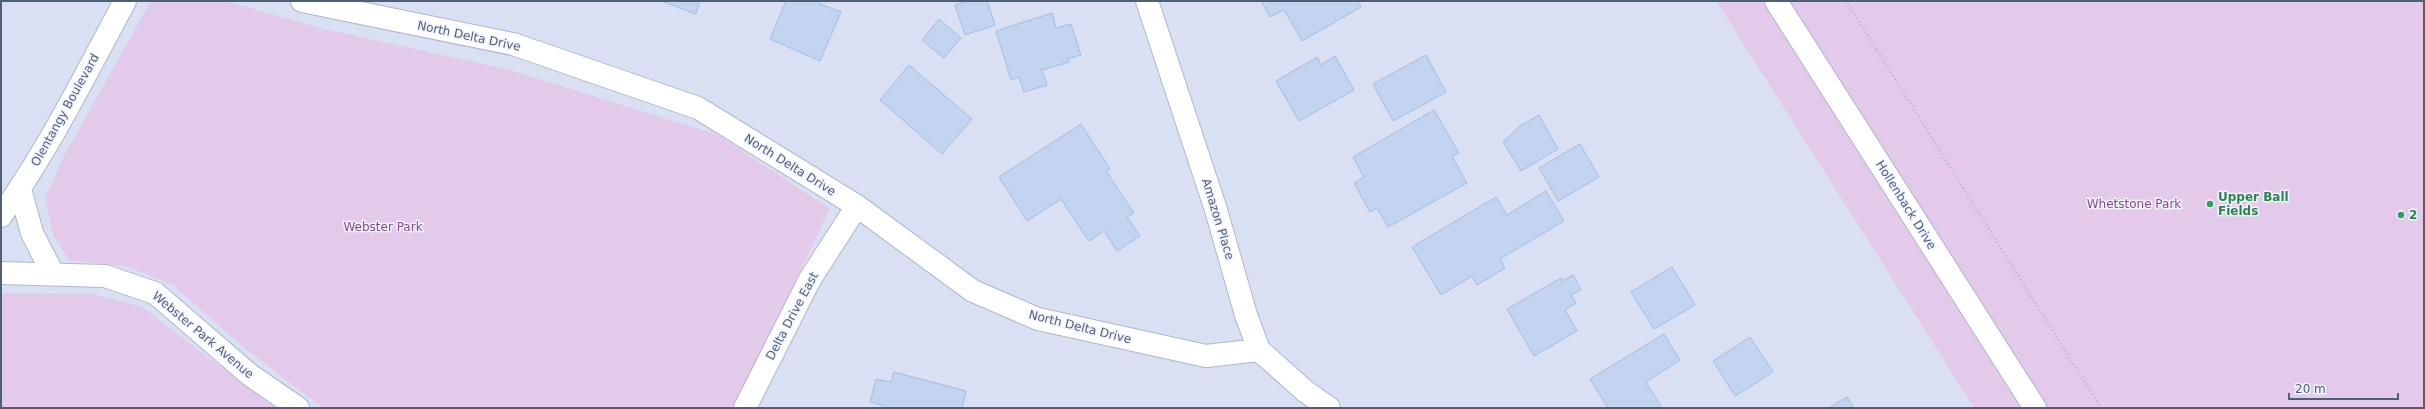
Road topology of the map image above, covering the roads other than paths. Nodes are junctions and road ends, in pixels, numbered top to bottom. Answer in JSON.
{"nodes":[{"id":1,"x":124,"y":1,"type":"edge"},
{"id":2,"x":302,"y":1,"type":"edge"},
{"id":3,"x":1147,"y":1,"type":"edge"},
{"id":4,"x":1776,"y":1,"type":"edge"},
{"id":5,"x":20,"y":188,"type":"junction"},
{"id":6,"x":857,"y":206,"type":"junction"},
{"id":7,"x":1,"y":216,"type":"edge"},
{"id":8,"x":1,"y":273,"type":"edge"},
{"id":9,"x":53,"y":274,"type":"junction"},
{"id":10,"x":1259,"y":350,"type":"junction"},
{"id":11,"x":298,"y":408,"type":"edge"},
{"id":12,"x":745,"y":408,"type":"edge"},
{"id":13,"x":1329,"y":408,"type":"edge"},
{"id":14,"x":2035,"y":408,"type":"edge"}],
"edges":[{"from":1,"to":5,"type":"street","name":"Olentangy Boulevard"},
{"from":2,"to":6,"type":"street","name":"North Delta Drive"},
{"from":3,"to":10,"type":"street","name":"Amazon Place"},
{"from":4,"to":14,"type":"street","name":"Hollenback Drive"},
{"from":5,"to":7,"type":"street","name":"Olentangy Boulevard"},
{"from":5,"to":9,"type":"street"},
{"from":6,"to":10,"type":"street","name":"North Delta Drive"},
{"from":6,"to":12,"type":"street","name":"Delta Drive East"},
{"from":8,"to":9,"type":"street","name":"Webster Park Avenue"},
{"from":9,"to":11,"type":"street","name":"Webster Park Avenue"},
{"from":10,"to":13,"type":"street","name":"Amazon Place"}]}
